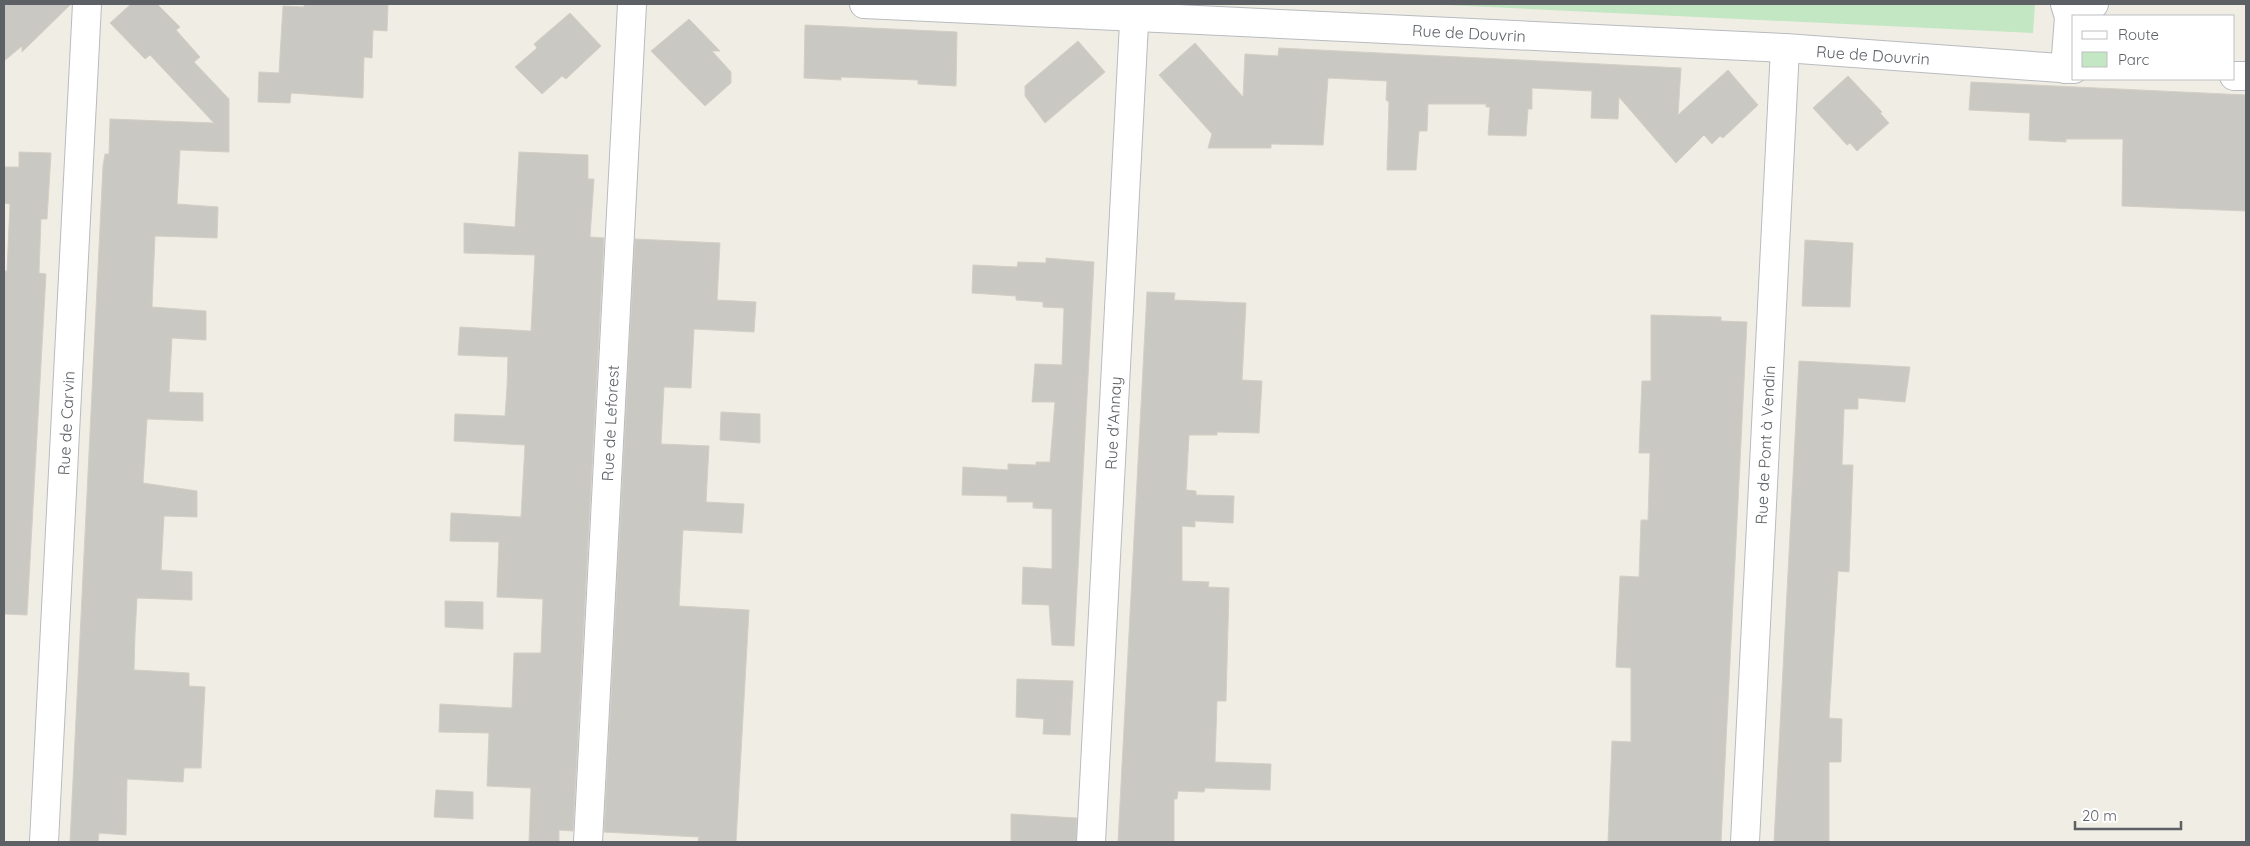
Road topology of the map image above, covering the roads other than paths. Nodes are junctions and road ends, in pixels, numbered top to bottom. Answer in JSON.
{"nodes":[{"id":1,"x":87,"y":4,"type":"edge"},
{"id":2,"x":632,"y":4,"type":"edge"},
{"id":3,"x":864,"y":4,"type":"edge"},
{"id":4,"x":2094,"y":4,"type":"edge"},
{"id":5,"x":1135,"y":10,"type":"edge"},
{"id":6,"x":2067,"y":10,"type":"edge"},
{"id":7,"x":1785,"y":48,"type":"junction"},
{"id":8,"x":2069,"y":69,"type":"edge"},
{"id":9,"x":44,"y":842,"type":"edge"},
{"id":10,"x":588,"y":842,"type":"edge"},
{"id":11,"x":1091,"y":842,"type":"edge"},
{"id":12,"x":1745,"y":842,"type":"edge"}],
"edges":[{"from":1,"to":9,"type":"street","name":"Rue de Carvin"},
{"from":2,"to":10,"type":"street","name":"Rue de Leforest"},
{"from":3,"to":5,"type":"street","name":"Rue de Douvrin"},
{"from":4,"to":6,"type":"street"},
{"from":5,"to":7,"type":"street","name":"Rue de Douvrin"},
{"from":5,"to":11,"type":"street","name":"Rue d'Annay"},
{"from":6,"to":8,"type":"street"},
{"from":7,"to":8,"type":"street","name":"Rue de Douvrin"},
{"from":7,"to":12,"type":"street","name":"Rue de Pont à Vendin"}]}
